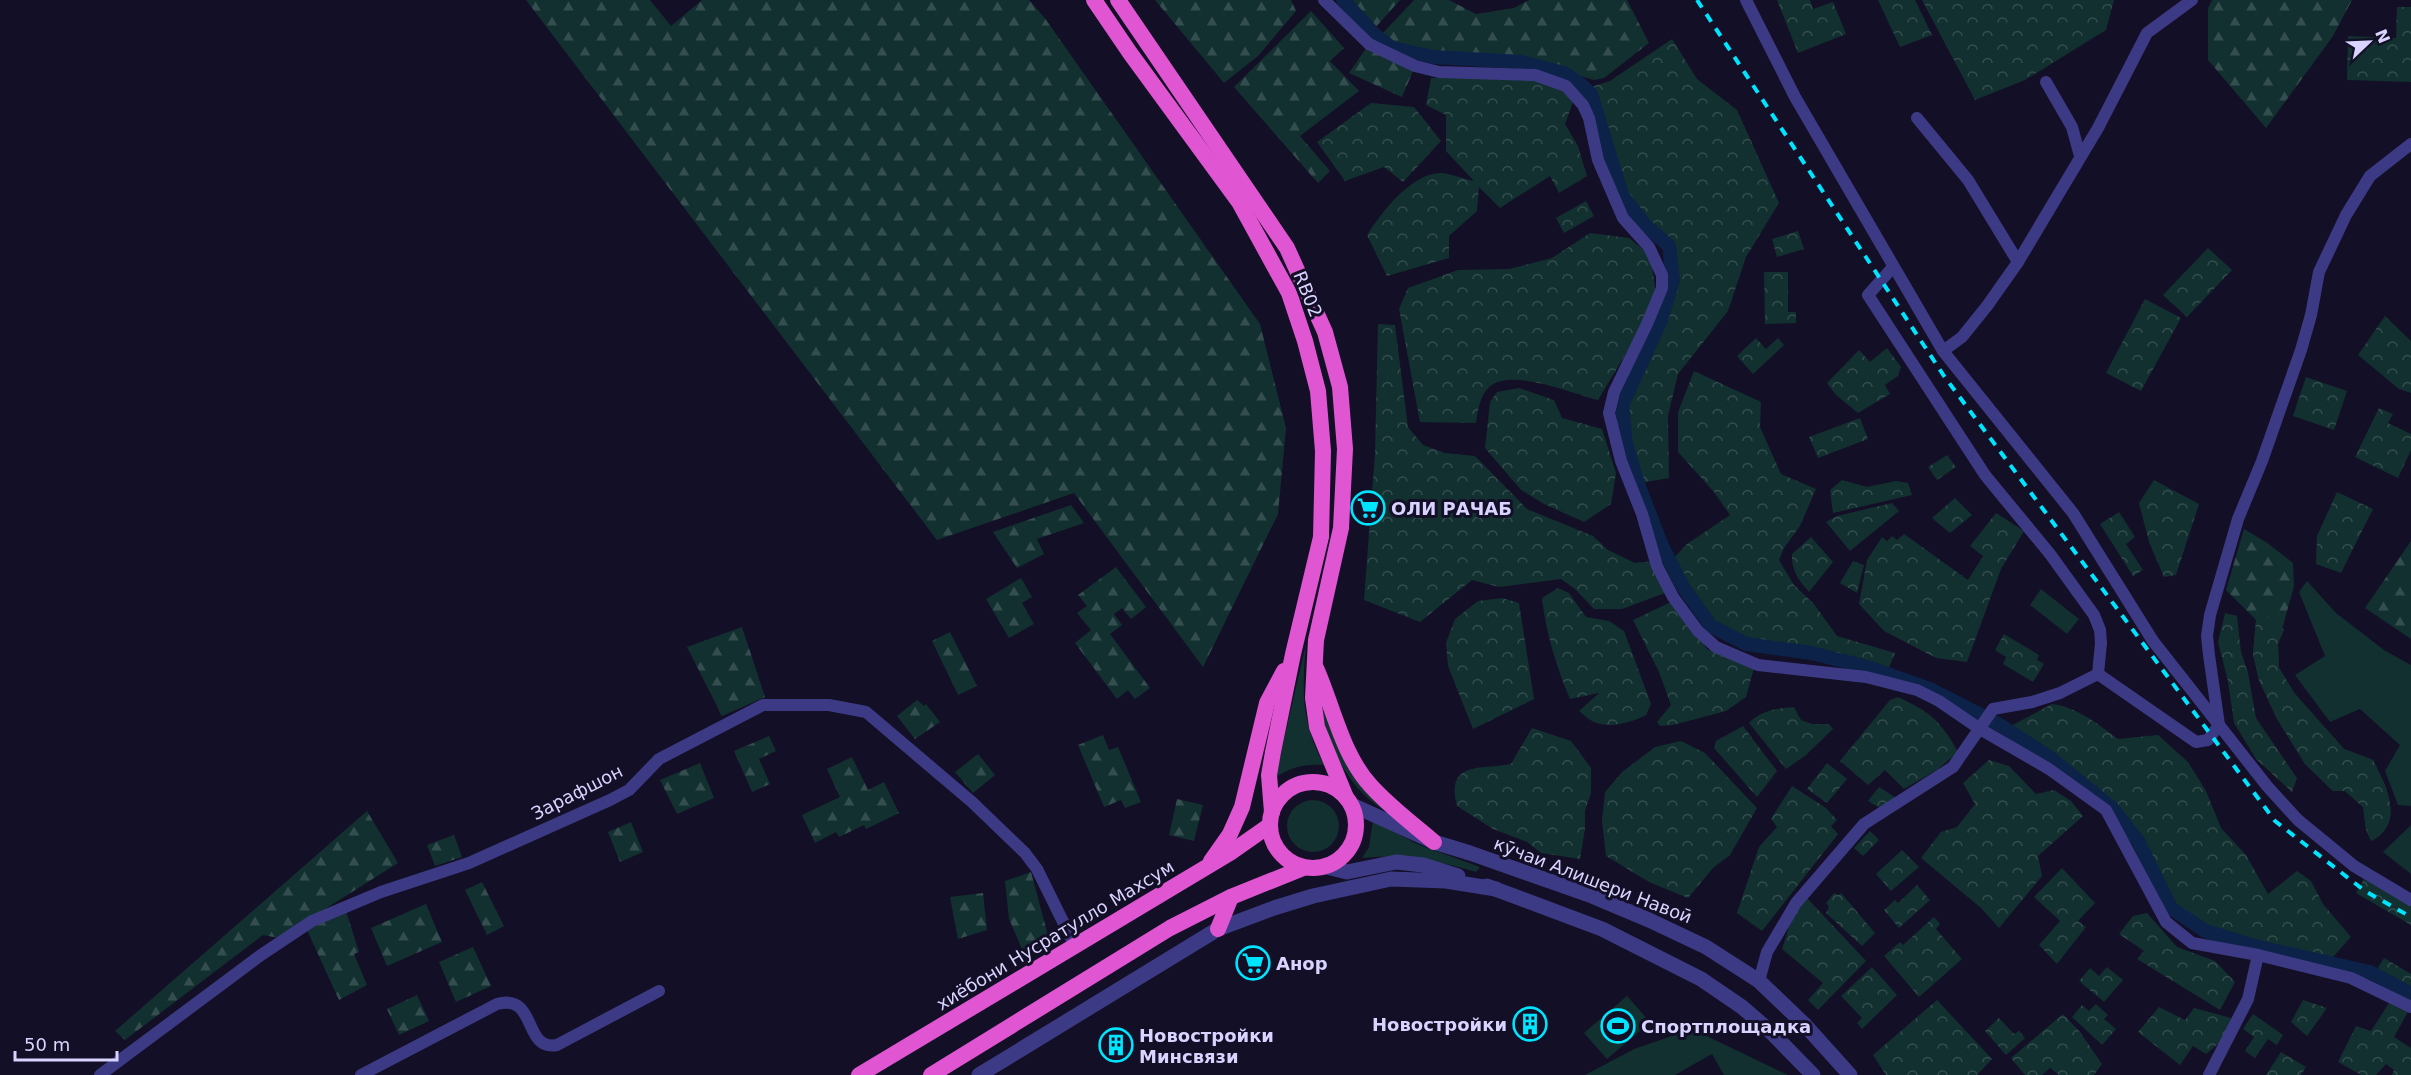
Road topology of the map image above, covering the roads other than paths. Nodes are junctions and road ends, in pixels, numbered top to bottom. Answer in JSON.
{"nodes":[{"id":1,"x":1094,"y":0,"type":"edge"},
{"id":2,"x":1118,"y":0,"type":"edge"},
{"id":3,"x":1324,"y":0,"type":"edge"},
{"id":4,"x":1746,"y":0,"type":"edge"},
{"id":5,"x":2192,"y":0,"type":"edge"},
{"id":6,"x":2046,"y":82,"type":"dead end"},
{"id":7,"x":1917,"y":117,"type":"dead end"},
{"id":8,"x":2411,"y":144,"type":"edge"},
{"id":9,"x":2080,"y":156,"type":"junction"},
{"id":10,"x":2018,"y":262,"type":"junction"},
{"id":11,"x":1893,"y":267,"type":"junction"},
{"id":12,"x":1943,"y":351,"type":"junction"},
{"id":13,"x":1293,"y":654,"type":"junction"},
{"id":14,"x":1314,"y":664,"type":"junction"},
{"id":15,"x":2098,"y":674,"type":"junction"},
{"id":16,"x":2219,"y":725,"type":"junction"},
{"id":17,"x":1980,"y":729,"type":"junction"},
{"id":18,"x":1348,"y":800,"type":"junction"},
{"id":19,"x":1271,"y":819,"type":"junction"},
{"id":20,"x":1434,"y":842,"type":"junction"},
{"id":21,"x":1209,"y":864,"type":"junction"},
{"id":22,"x":1327,"y":867,"type":"junction"},
{"id":23,"x":1303,"y":868,"type":"junction"},
{"id":24,"x":1496,"y":889,"type":"junction"},
{"id":25,"x":1231,"y":897,"type":"junction"},
{"id":26,"x":2411,"y":900,"type":"edge"},
{"id":27,"x":1218,"y":929,"type":"junction"},
{"id":28,"x":1075,"y":946,"type":"junction"},
{"id":29,"x":2258,"y":955,"type":"junction"},
{"id":30,"x":1759,"y":981,"type":"junction"},
{"id":31,"x":658,"y":992,"type":"dead end"},
{"id":32,"x":2411,"y":1007,"type":"edge"},
{"id":33,"x":100,"y":1075,"type":"edge"},
{"id":34,"x":361,"y":1075,"type":"edge"},
{"id":35,"x":859,"y":1075,"type":"edge"},
{"id":36,"x":931,"y":1075,"type":"edge"},
{"id":37,"x":979,"y":1075,"type":"edge"},
{"id":38,"x":1813,"y":1075,"type":"edge"},
{"id":39,"x":1850,"y":1075,"type":"edge"},
{"id":40,"x":2209,"y":1075,"type":"edge"}],
"edges":[{"from":1,"to":13,"type":"highway","name":"RB02"},
{"from":2,"to":14,"type":"highway","name":"RB02"},
{"from":3,"to":17,"type":"street"},
{"from":4,"to":11,"type":"street"},
{"from":5,"to":9,"type":"street"},
{"from":6,"to":9,"type":"street"},
{"from":7,"to":10,"type":"street"},
{"from":8,"to":16,"type":"street"},
{"from":9,"to":10,"type":"street"},
{"from":10,"to":12,"type":"street"},
{"from":11,"to":12,"type":"street"},
{"from":11,"to":15,"type":"street"},
{"from":12,"to":16,"type":"street"},
{"from":13,"to":19,"type":"highway"},
{"from":13,"to":21,"type":"highway"},
{"from":14,"to":18,"type":"highway","name":"RB02"},
{"from":14,"to":20,"type":"highway"},
{"from":15,"to":16,"type":"street"},
{"from":15,"to":17,"type":"street"},
{"from":16,"to":26,"type":"street"},
{"from":17,"to":29,"type":"street"},
{"from":17,"to":30,"type":"street"},
{"from":18,"to":19,"type":"highway"},
{"from":18,"to":20,"type":"street","name":"кӯчаи Алишери Навоӣ"},
{"from":18,"to":22,"type":"highway"},
{"from":19,"to":21,"type":"highway","name":"хиёбони Нусратулло Махсум"},
{"from":19,"to":23,"type":"highway"},
{"from":20,"to":30,"type":"street","name":"кӯчаи Алишери Навоӣ"},
{"from":21,"to":28,"type":"highway","name":"хиёбони Нусратулло Махсум"},
{"from":22,"to":23,"type":"highway"},
{"from":22,"to":24,"type":"street"},
{"from":23,"to":25,"type":"highway"},
{"from":24,"to":27,"type":"street"},
{"from":24,"to":38,"type":"street"},
{"from":25,"to":27,"type":"highway"},
{"from":25,"to":36,"type":"highway"},
{"from":27,"to":37,"type":"street"},
{"from":28,"to":33,"type":"street","name":"Зарафшон"},
{"from":28,"to":35,"type":"highway","name":"хиёбони Нусратулло Махсум"},
{"from":29,"to":32,"type":"street"},
{"from":29,"to":40,"type":"street"},
{"from":30,"to":39,"type":"street","name":"кӯчаи Алишери Навоӣ"},
{"from":31,"to":34,"type":"street"}]}
